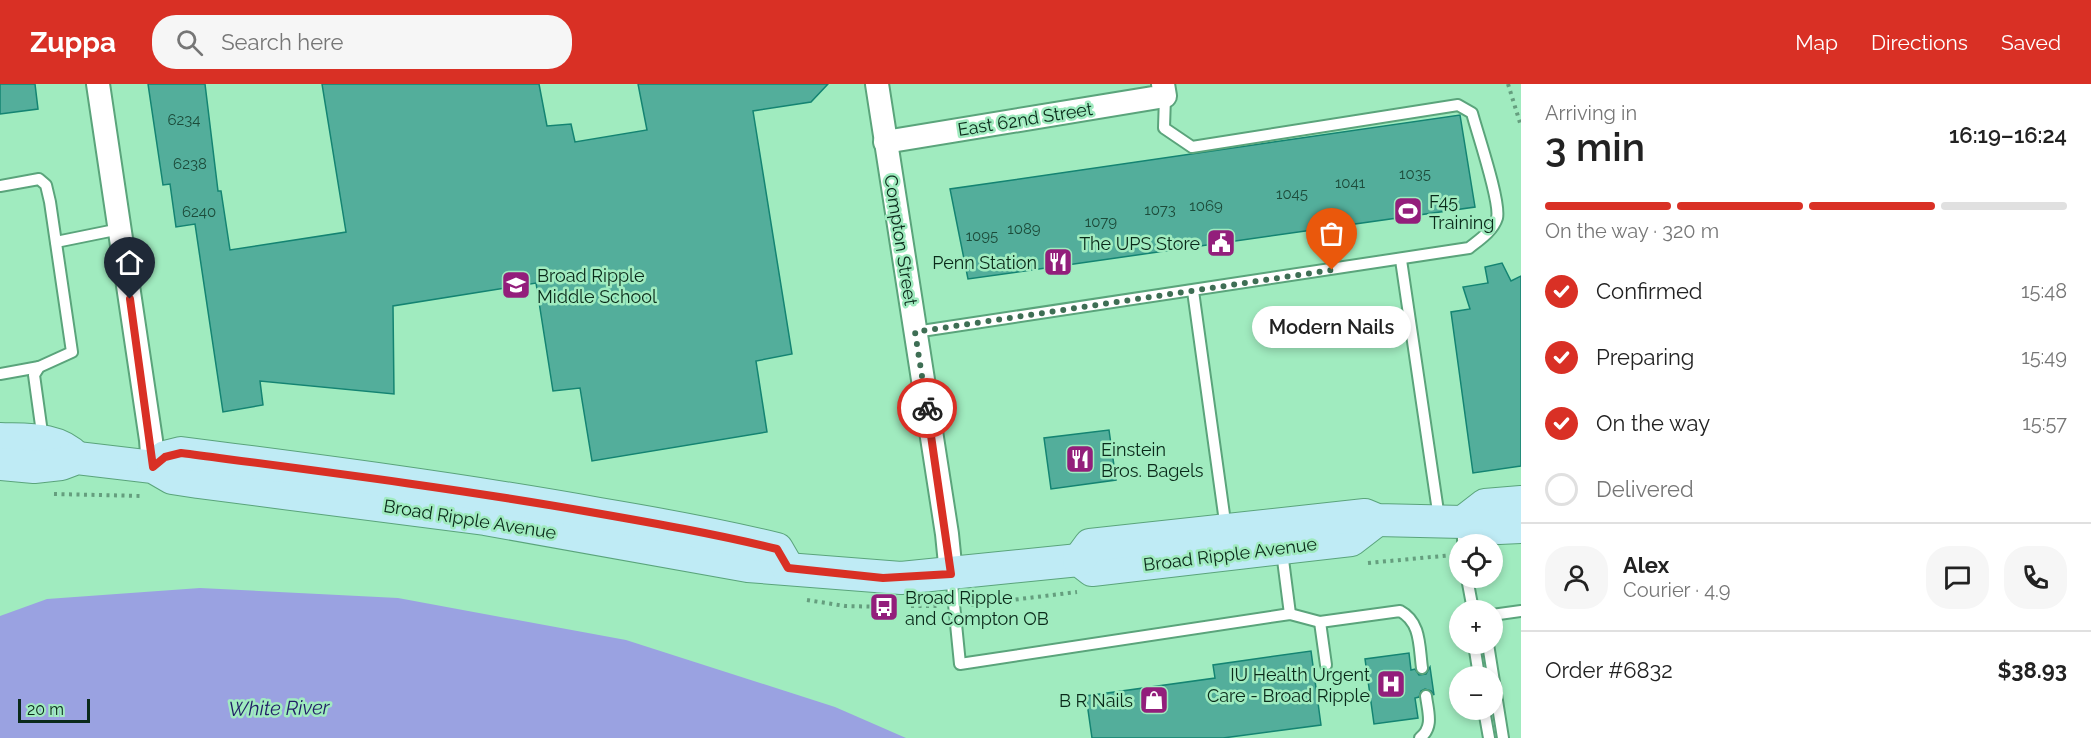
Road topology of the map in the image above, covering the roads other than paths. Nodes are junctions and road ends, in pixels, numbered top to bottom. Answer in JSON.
{"nodes":[{"id":1,"x":98,"y":84,"type":"edge"},
{"id":2,"x":877,"y":84,"type":"edge"},
{"id":3,"x":1164,"y":90,"type":"edge"},
{"id":4,"x":885,"y":142,"type":"junction"},
{"id":5,"x":0,"y":186,"type":"edge"},
{"id":6,"x":120,"y":229,"type":"junction"},
{"id":7,"x":56,"y":242,"type":"junction"},
{"id":8,"x":1401,"y":260,"type":"junction"},
{"id":9,"x":1193,"y":291,"type":"junction"},
{"id":10,"x":915,"y":332,"type":"junction"},
{"id":11,"x":39,"y":367,"type":"junction"},
{"id":12,"x":0,"y":374,"type":"edge"},
{"id":13,"x":0,"y":439,"type":"edge"},
{"id":14,"x":43,"y":440,"type":"junction"},
{"id":15,"x":77,"y":458,"type":"junction"},
{"id":16,"x":0,"y":464,"type":"edge"},
{"id":17,"x":153,"y":467,"type":"junction"},
{"id":18,"x":1521,"y":502,"type":"edge"},
{"id":19,"x":1377,"y":520,"type":"junction"},
{"id":20,"x":1521,"y":527,"type":"edge"},
{"id":21,"x":1227,"y":529,"type":"junction"},
{"id":22,"x":1455,"y":530,"type":"edge"},
{"id":23,"x":1281,"y":548,"type":"junction"},
{"id":24,"x":1079,"y":561,"type":"junction"},
{"id":25,"x":951,"y":574,"type":"junction"},
{"id":26,"x":1521,"y":611,"type":"edge"},
{"id":27,"x":1503,"y":613,"type":"edge"},
{"id":28,"x":1290,"y":614,"type":"junction"},
{"id":29,"x":1320,"y":622,"type":"junction"},
{"id":30,"x":1490,"y":654,"type":"edge"},
{"id":31,"x":1326,"y":665,"type":"dead end"},
{"id":32,"x":1422,"y":668,"type":"dead end"},
{"id":33,"x":1426,"y":696,"type":"dead end"},
{"id":34,"x":1486,"y":720,"type":"edge"},
{"id":35,"x":1420,"y":738,"type":"edge"},
{"id":36,"x":1489,"y":738,"type":"edge"},
{"id":37,"x":1503,"y":738,"type":"edge"}],
"edges":[{"from":1,"to":6,"type":"street"},
{"from":2,"to":4,"type":"street","name":"Compton Street"},
{"from":3,"to":4,"type":"street","name":"East 62nd Street"},
{"from":3,"to":8,"type":"lane"},
{"from":4,"to":10,"type":"street","name":"Compton Street"},
{"from":5,"to":7,"type":"lane"},
{"from":6,"to":7,"type":"lane"},
{"from":6,"to":17,"type":"street"},
{"from":7,"to":11,"type":"lane"},
{"from":8,"to":9,"type":"lane"},
{"from":8,"to":22,"type":"lane"},
{"from":9,"to":10,"type":"lane"},
{"from":9,"to":21,"type":"lane"},
{"from":10,"to":25,"type":"street","name":"Compton Street"},
{"from":11,"to":12,"type":"lane"},
{"from":11,"to":14,"type":"lane"},
{"from":13,"to":14,"type":"street","name":"Broad Ripple Avenue"},
{"from":14,"to":15,"type":"street","name":"Broad Ripple Avenue"},
{"from":15,"to":16,"type":"street","name":"Broad Ripple Avenue"},
{"from":15,"to":17,"type":"street","name":"Broad Ripple Avenue"},
{"from":17,"to":25,"type":"street","name":"Broad Ripple Avenue"},
{"from":18,"to":22,"type":"street"},
{"from":19,"to":21,"type":"street","name":"Broad Ripple Avenue"},
{"from":19,"to":22,"type":"street","name":"Broad Ripple Avenue"},
{"from":19,"to":23,"type":"street","name":"Broad Ripple Avenue"},
{"from":20,"to":22,"type":"street","name":"Broad Ripple Avenue"},
{"from":21,"to":24,"type":"street","name":"Broad Ripple Avenue"},
{"from":23,"to":24,"type":"street","name":"Broad Ripple Avenue"},
{"from":23,"to":28,"type":"lane"},
{"from":24,"to":25,"type":"street","name":"Broad Ripple Avenue"},
{"from":25,"to":28,"type":"lane"},
{"from":26,"to":27,"type":"lane"},
{"from":28,"to":29,"type":"lane"},
{"from":29,"to":31,"type":"lane"},
{"from":29,"to":32,"type":"lane"},
{"from":30,"to":37,"type":"lane"},
{"from":33,"to":35,"type":"lane"},
{"from":34,"to":36,"type":"lane"}]}
